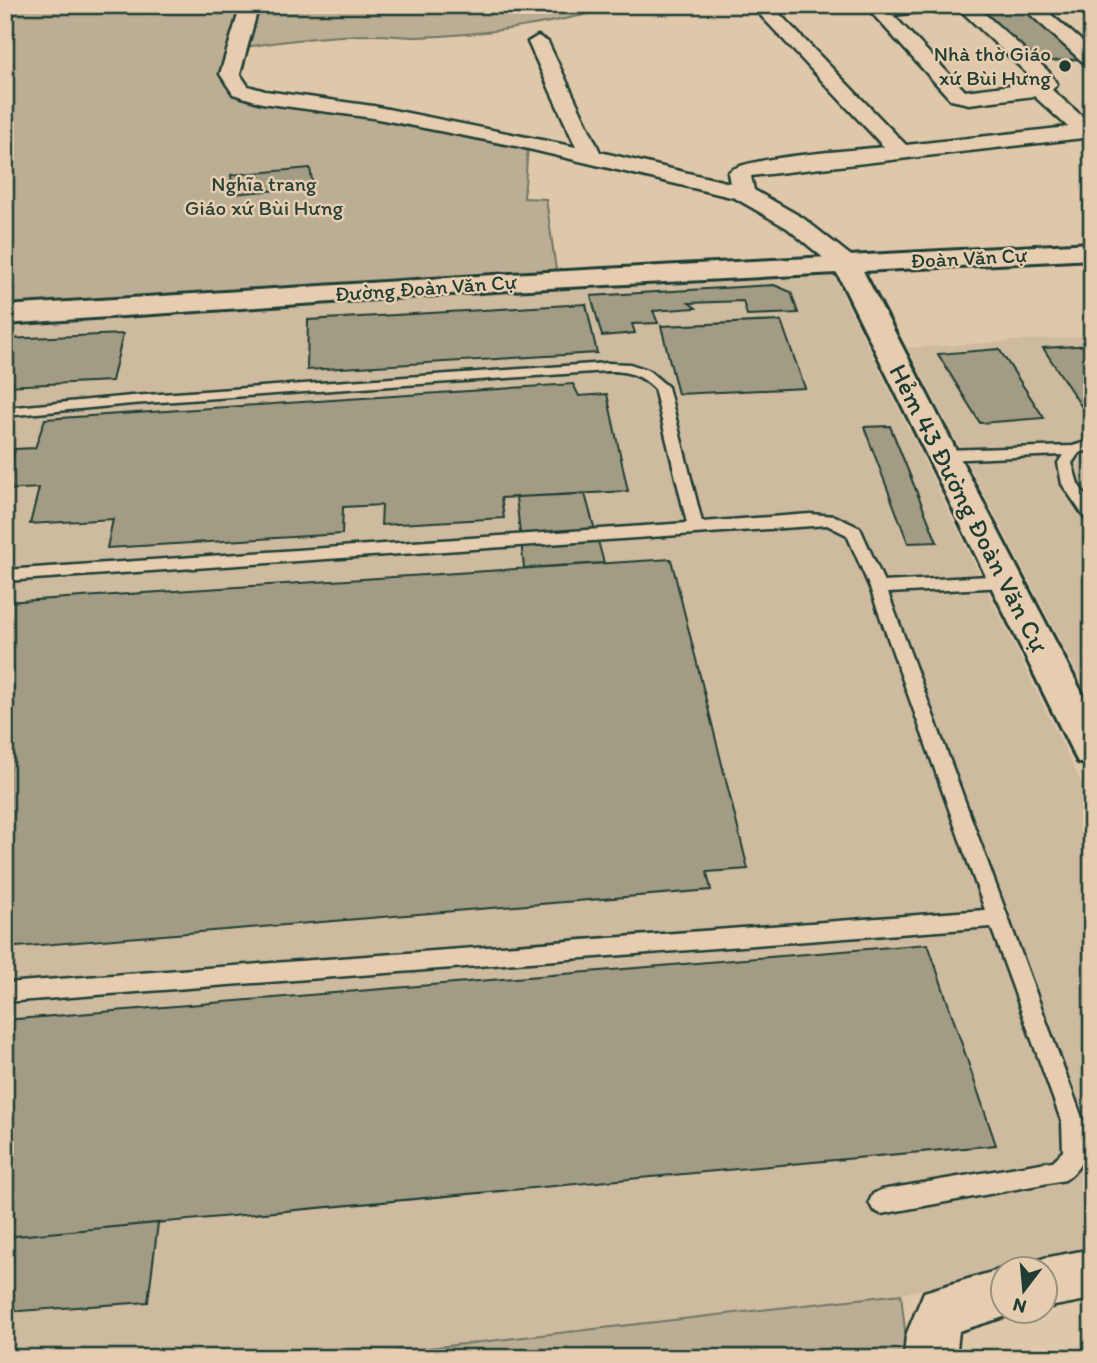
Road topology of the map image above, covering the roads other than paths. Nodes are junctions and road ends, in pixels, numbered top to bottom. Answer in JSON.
{"nodes":[{"id":1,"x":250,"y":5,"type":"edge"},
{"id":2,"x":760,"y":5,"type":"edge"},
{"id":3,"x":929,"y":5,"type":"edge"},
{"id":4,"x":964,"y":5,"type":"edge"},
{"id":5,"x":1029,"y":5,"type":"edge"},
{"id":6,"x":879,"y":7,"type":"edge"},
{"id":7,"x":538,"y":42,"type":"dead end"},
{"id":8,"x":1092,"y":61,"type":"edge"},
{"id":9,"x":1032,"y":66,"type":"junction"},
{"id":10,"x":1040,"y":89,"type":"junction"},
{"id":11,"x":1088,"y":131,"type":"edge"},
{"id":12,"x":901,"y":152,"type":"junction"},
{"id":13,"x":592,"y":156,"type":"junction"},
{"id":14,"x":743,"y":192,"type":"junction"},
{"id":15,"x":1092,"y":251,"type":"edge"},
{"id":16,"x":846,"y":264,"type":"junction"},
{"id":17,"x":5,"y":315,"type":"edge"},
{"id":18,"x":5,"y":412,"type":"edge"},
{"id":19,"x":1092,"y":444,"type":"edge"},
{"id":20,"x":1073,"y":450,"type":"junction"},
{"id":21,"x":942,"y":455,"type":"junction"},
{"id":22,"x":1092,"y":517,"type":"edge"},
{"id":23,"x":696,"y":529,"type":"junction"},
{"id":24,"x":5,"y":576,"type":"edge"},
{"id":25,"x":1006,"y":581,"type":"junction"},
{"id":26,"x":878,"y":588,"type":"junction"},
{"id":27,"x":1092,"y":751,"type":"edge"},
{"id":28,"x":997,"y":918,"type":"junction"},
{"id":29,"x":5,"y":993,"type":"edge"},
{"id":30,"x":881,"y":1202,"type":"dead end"},
{"id":31,"x":1092,"y":1274,"type":"edge"},
{"id":32,"x":1058,"y":1281,"type":"edge"},
{"id":33,"x":988,"y":1298,"type":"edge"},
{"id":34,"x":930,"y":1358,"type":"edge"}],
"edges":[{"from":1,"to":13,"type":"street"},
{"from":2,"to":12,"type":"street"},
{"from":3,"to":6,"type":"street"},
{"from":4,"to":9,"type":"street"},
{"from":5,"to":8,"type":"street"},
{"from":6,"to":10,"type":"street"},
{"from":7,"to":13,"type":"street"},
{"from":8,"to":9,"type":"street"},
{"from":9,"to":10,"type":"street"},
{"from":10,"to":11,"type":"street"},
{"from":11,"to":12,"type":"street"},
{"from":12,"to":14,"type":"street"},
{"from":13,"to":14,"type":"street"},
{"from":14,"to":16,"type":"street"},
{"from":15,"to":16,"type":"street","name":"Đoàn Văn Cự"},
{"from":16,"to":17,"type":"street","name":"Đường Đoàn Văn Cự"},
{"from":16,"to":21,"type":"street","name":"Hẻm 43 Đường Đoàn Văn Cự"},
{"from":18,"to":23,"type":"lane"},
{"from":19,"to":20,"type":"lane"},
{"from":20,"to":21,"type":"lane"},
{"from":20,"to":22,"type":"lane"},
{"from":21,"to":25,"type":"street","name":"Hẻm 43 Đường Đoàn Văn Cự"},
{"from":23,"to":24,"type":"lane"},
{"from":23,"to":26,"type":"lane"},
{"from":25,"to":26,"type":"lane"},
{"from":25,"to":27,"type":"street","name":"Hẻm 43 Đường Đoàn Văn Cự"},
{"from":26,"to":28,"type":"lane"},
{"from":28,"to":29,"type":"lane"},
{"from":28,"to":30,"type":"lane"},
{"from":31,"to":32,"type":"street"},
{"from":33,"to":34,"type":"street"}]}
